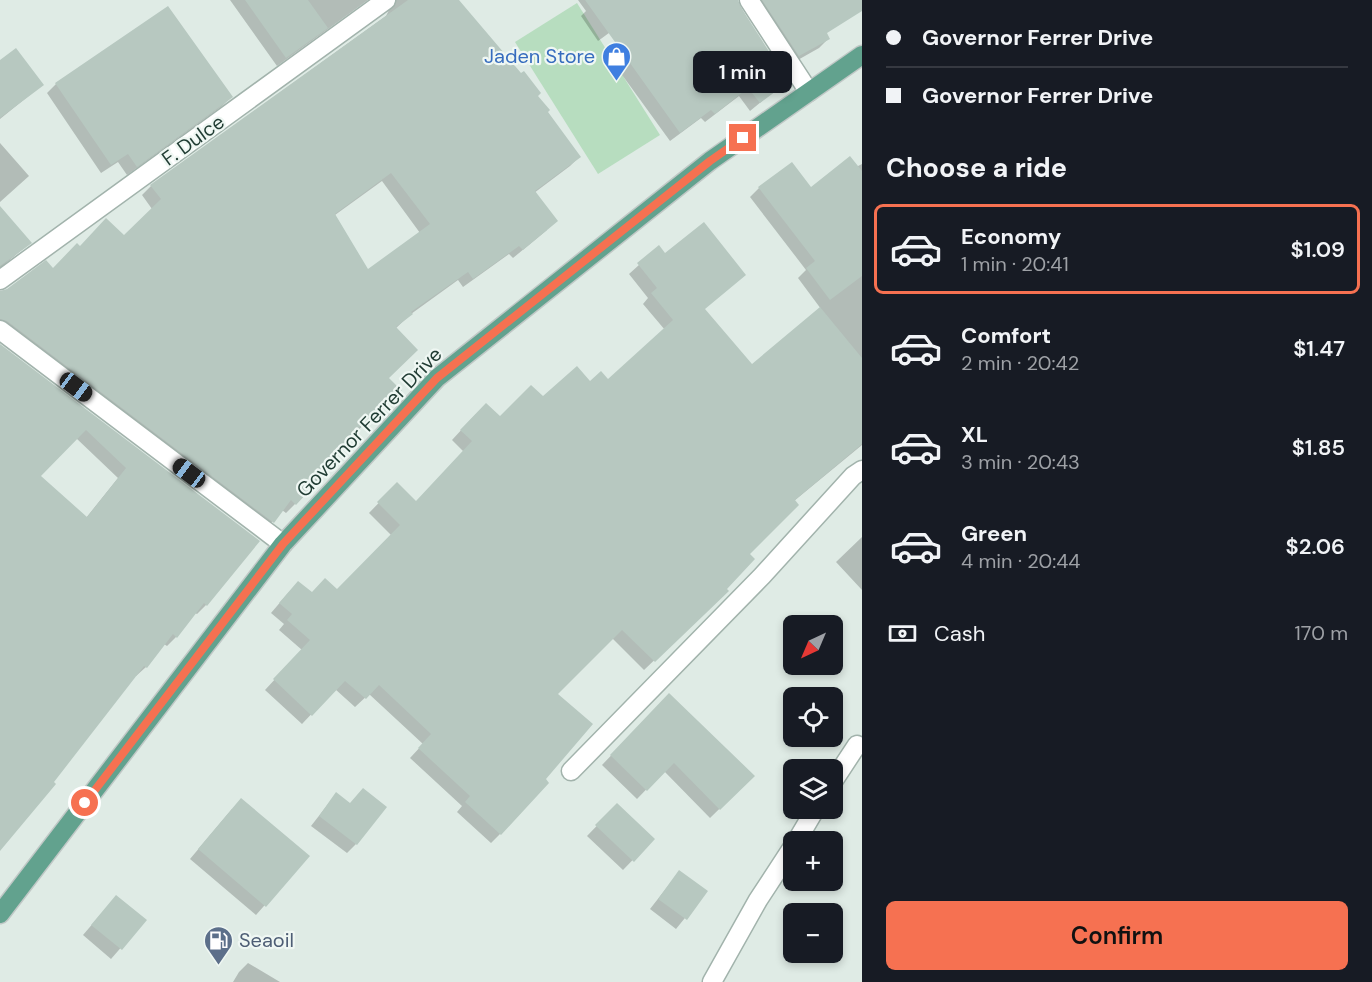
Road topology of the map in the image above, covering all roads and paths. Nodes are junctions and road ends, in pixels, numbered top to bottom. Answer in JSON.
{"nodes":[{"id":1,"x":386,"y":0,"type":"edge"},
{"id":2,"x":749,"y":0,"type":"edge"},
{"id":3,"x":862,"y":55,"type":"edge"},
{"id":4,"x":809,"y":92,"type":"junction"},
{"id":5,"x":0,"y":280,"type":"edge"},
{"id":6,"x":0,"y":330,"type":"edge"},
{"id":7,"x":862,"y":470,"type":"edge"},
{"id":8,"x":283,"y":544,"type":"junction"},
{"id":9,"x":857,"y":745,"type":"dead end"},
{"id":10,"x":843,"y":766,"type":"edge"},
{"id":11,"x":571,"y":771,"type":"dead end"},
{"id":12,"x":783,"y":861,"type":"edge"},
{"id":13,"x":0,"y":914,"type":"edge"},
{"id":14,"x":712,"y":982,"type":"edge"}],
"edges":[{"from":1,"to":5,"type":"street","name":"F. Dulce"},
{"from":2,"to":4,"type":"street"},
{"from":3,"to":4,"type":"main road","name":"Governor Ferrer Drive"},
{"from":4,"to":8,"type":"main road","name":"Governor Ferrer Drive"},
{"from":6,"to":8,"type":"street"},
{"from":7,"to":11,"type":"street"},
{"from":8,"to":13,"type":"main road","name":"Governor Ferrer Drive"},
{"from":9,"to":10,"type":"street"},
{"from":12,"to":14,"type":"street"}]}
